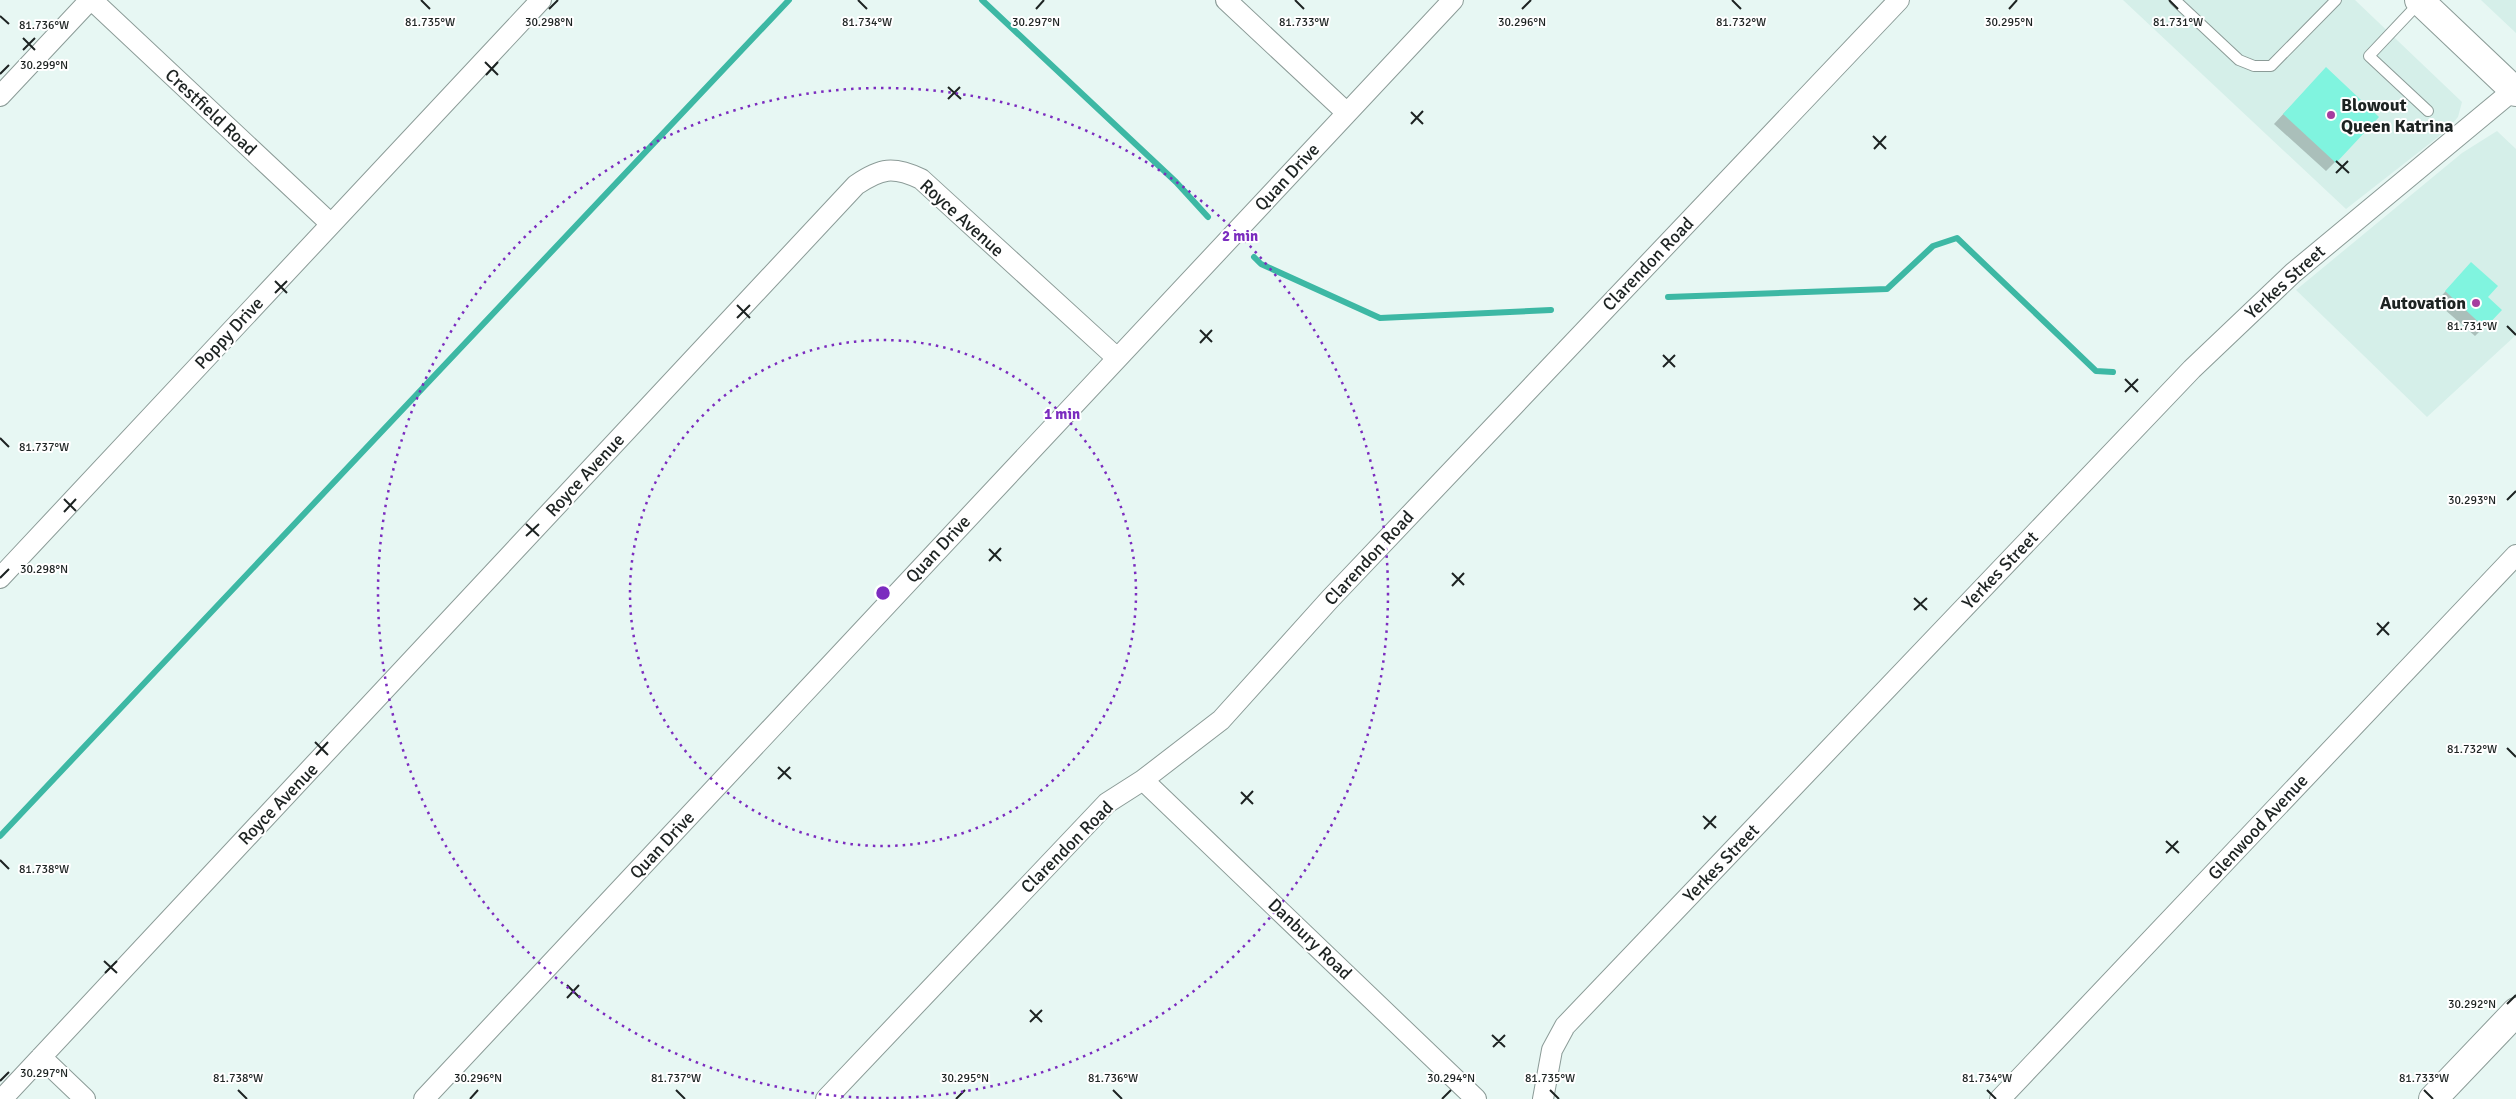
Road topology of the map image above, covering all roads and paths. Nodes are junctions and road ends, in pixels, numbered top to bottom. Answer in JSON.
{"nodes":[{"id":1,"x":91,"y":0,"type":"edge"},
{"id":2,"x":541,"y":0,"type":"edge"},
{"id":3,"x":1226,"y":0,"type":"edge"},
{"id":4,"x":1453,"y":0,"type":"edge"},
{"id":5,"x":1899,"y":0,"type":"edge"},
{"id":6,"x":2175,"y":0,"type":"edge"},
{"id":7,"x":2336,"y":0,"type":"edge"},
{"id":8,"x":2420,"y":1,"type":"edge"},
{"id":9,"x":2515,"y":90,"type":"edge"},
{"id":10,"x":0,"y":96,"type":"edge"},
{"id":11,"x":2428,"y":110,"type":"dead end"},
{"id":12,"x":1347,"y":113,"type":"junction"},
{"id":13,"x":331,"y":224,"type":"junction"},
{"id":14,"x":1117,"y":358,"type":"junction"},
{"id":15,"x":2516,"y":555,"type":"edge"},
{"id":16,"x":0,"y":578,"type":"edge"},
{"id":17,"x":1143,"y":780,"type":"junction"},
{"id":18,"x":2516,"y":1012,"type":"edge"},
{"id":19,"x":41,"y":1057,"type":"junction"},
{"id":20,"x":2,"y":1099,"type":"edge"},
{"id":21,"x":85,"y":1099,"type":"edge"},
{"id":22,"x":424,"y":1099,"type":"edge"},
{"id":23,"x":826,"y":1099,"type":"edge"},
{"id":24,"x":1476,"y":1099,"type":"edge"},
{"id":25,"x":1543,"y":1099,"type":"edge"},
{"id":26,"x":2000,"y":1099,"type":"edge"},
{"id":27,"x":2433,"y":1099,"type":"edge"}],
"edges":[{"from":1,"to":10,"type":"street"},
{"from":1,"to":13,"type":"street","name":"Crestfield Road"},
{"from":2,"to":13,"type":"street","name":"Poppy Drive"},
{"from":3,"to":12,"type":"street"},
{"from":4,"to":12,"type":"street","name":"Quan Drive"},
{"from":5,"to":17,"type":"street","name":"Clarendon Road"},
{"from":6,"to":7,"type":"lane"},
{"from":8,"to":9,"type":"main road"},
{"from":8,"to":11,"type":"lane"},
{"from":9,"to":25,"type":"street","name":"Yerkes Street"},
{"from":12,"to":14,"type":"street","name":"Quan Drive"},
{"from":13,"to":16,"type":"street","name":"Poppy Drive"},
{"from":14,"to":19,"type":"street","name":"Royce Avenue"},
{"from":14,"to":22,"type":"street","name":"Quan Drive"},
{"from":15,"to":26,"type":"street","name":"Glenwood Avenue"},
{"from":17,"to":23,"type":"street","name":"Clarendon Road"},
{"from":17,"to":24,"type":"street","name":"Danbury Road"},
{"from":18,"to":27,"type":"main road"},
{"from":19,"to":20,"type":"street","name":"Royce Avenue"},
{"from":19,"to":21,"type":"street"}]}
